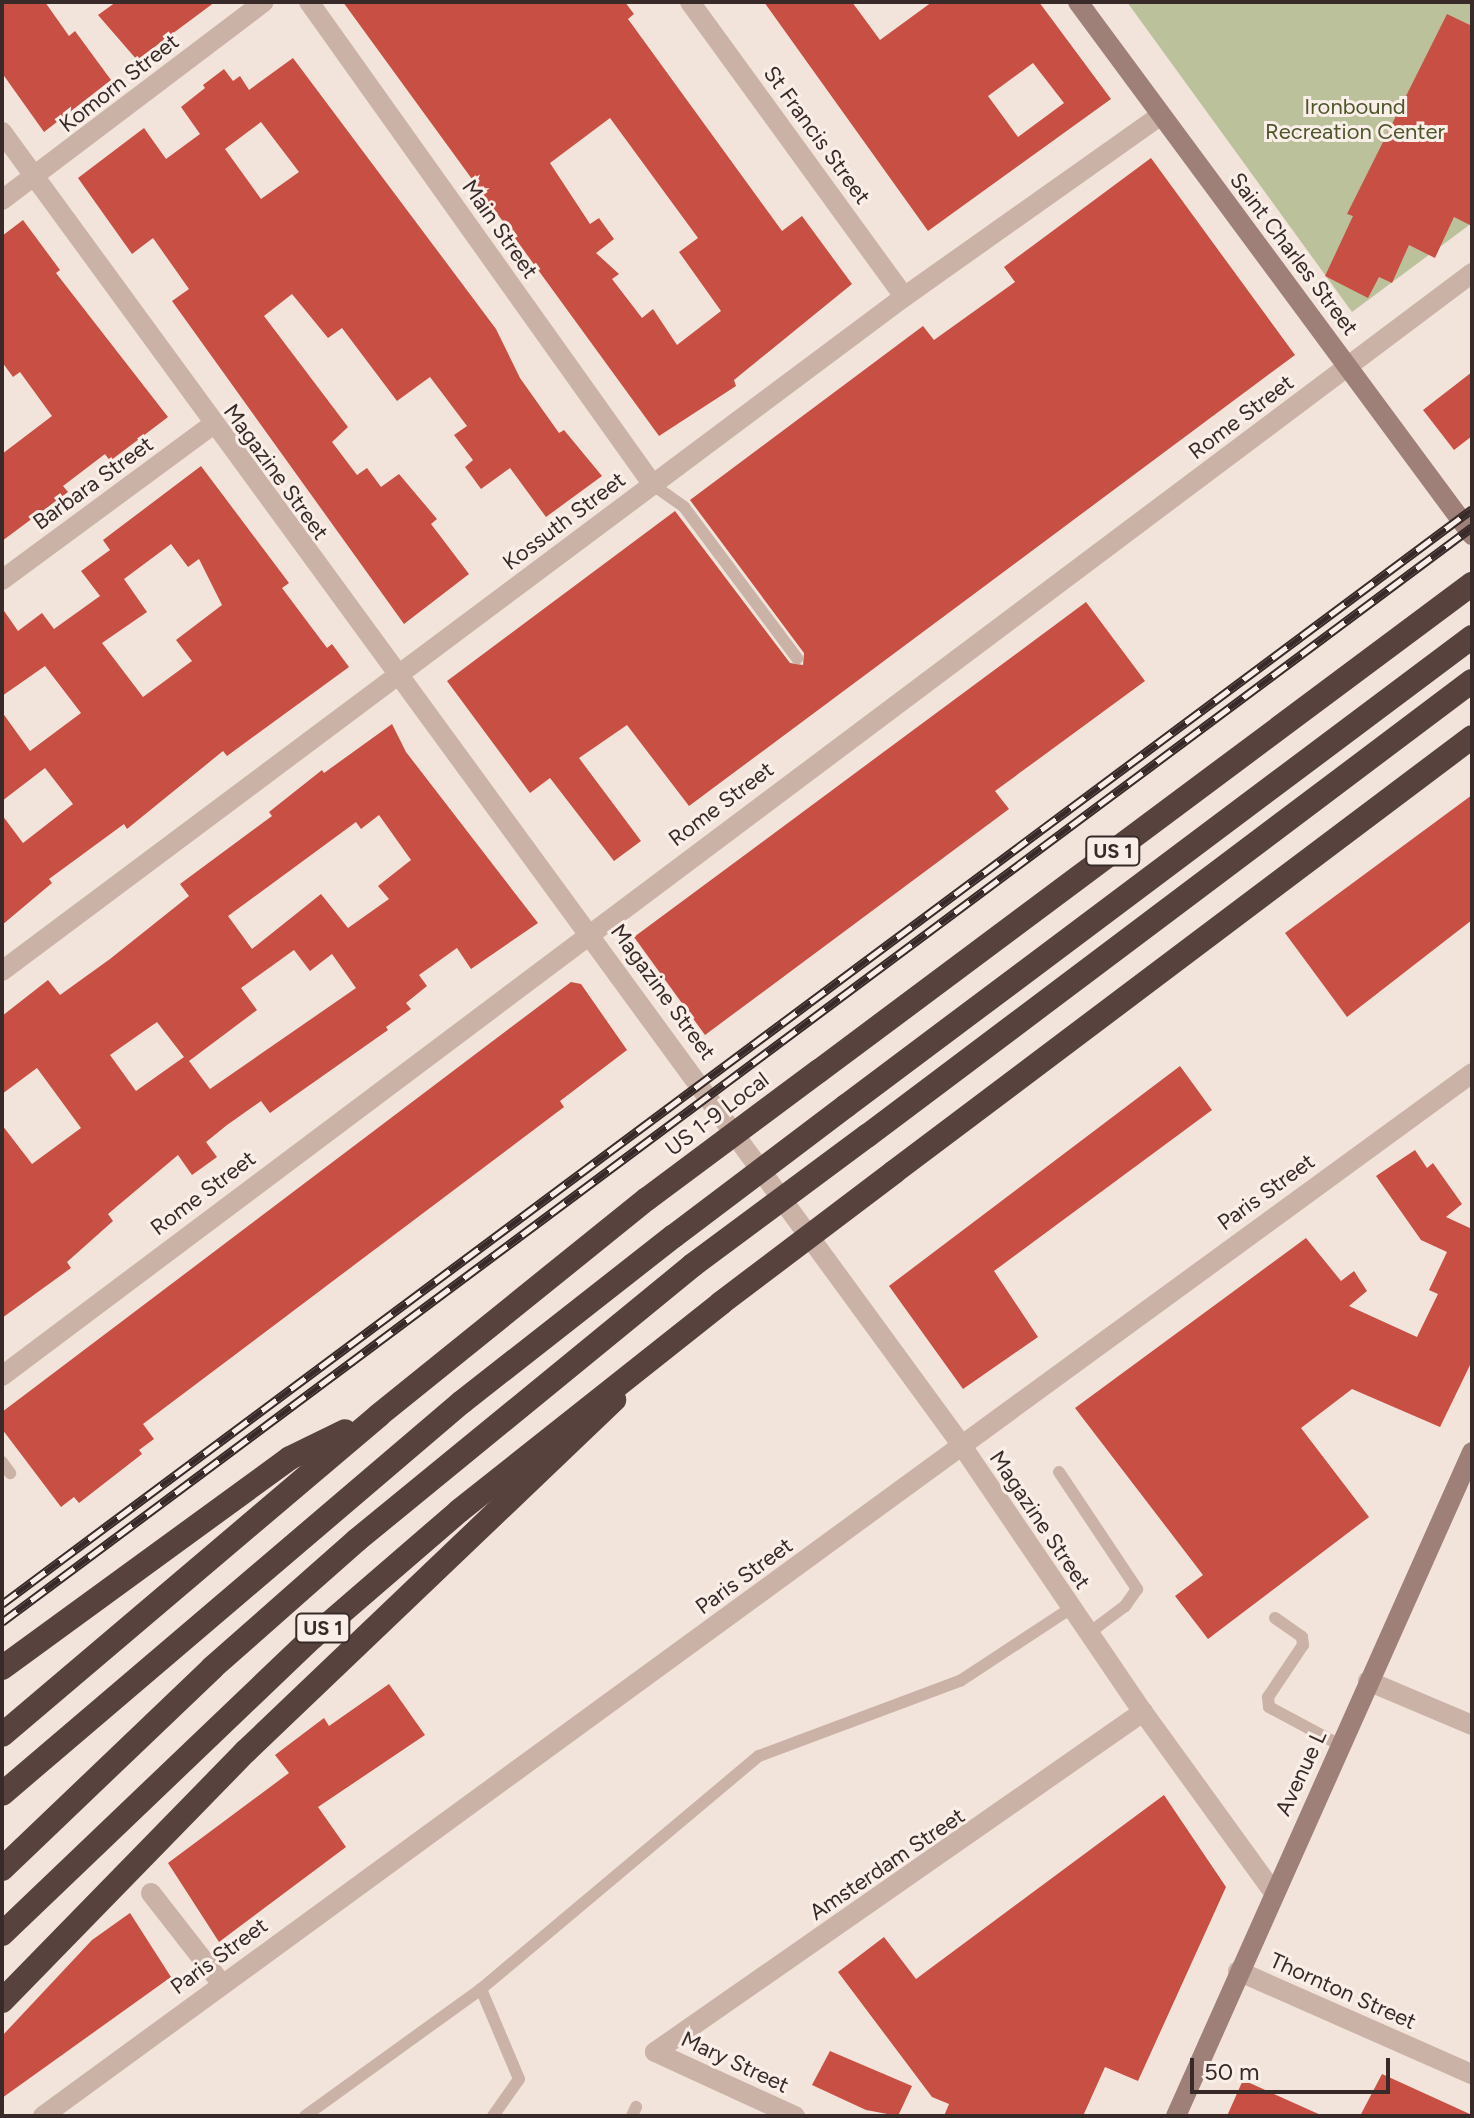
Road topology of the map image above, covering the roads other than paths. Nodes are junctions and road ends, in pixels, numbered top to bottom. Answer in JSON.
{"nodes":[{"id":1,"x":264,"y":2,"type":"edge"},
{"id":2,"x":309,"y":2,"type":"edge"},
{"id":3,"x":690,"y":2,"type":"edge"},
{"id":4,"x":1078,"y":2,"type":"edge"},
{"id":5,"x":1160,"y":116,"type":"junction"},
{"id":6,"x":2,"y":132,"type":"edge"},
{"id":7,"x":34,"y":176,"type":"junction"},
{"id":8,"x":2,"y":200,"type":"edge"},
{"id":9,"x":1472,"y":273,"type":"edge"},
{"id":10,"x":904,"y":297,"type":"junction"},
{"id":11,"x":1349,"y":366,"type":"junction"},
{"id":12,"x":212,"y":425,"type":"junction"},
{"id":13,"x":653,"y":485,"type":"junction"},
{"id":14,"x":1472,"y":535,"type":"edge"},
{"id":15,"x":2,"y":580,"type":"edge"},
{"id":16,"x":1472,"y":584,"type":"edge"},
{"id":17,"x":1472,"y":637,"type":"edge"},
{"id":18,"x":797,"y":658,"type":"dead end"},
{"id":19,"x":395,"y":675,"type":"junction"},
{"id":20,"x":1463,"y":688,"type":"edge"},
{"id":21,"x":1472,"y":737,"type":"edge"},
{"id":22,"x":589,"y":931,"type":"junction"},
{"id":23,"x":2,"y":971,"type":"edge"},
{"id":24,"x":1472,"y":1073,"type":"edge"},
{"id":25,"x":665,"y":1346,"type":"junction"},
{"id":26,"x":2,"y":1376,"type":"edge"},
{"id":27,"x":379,"y":1415,"type":"junction"},
{"id":28,"x":960,"y":1443,"type":"junction"},
{"id":29,"x":1472,"y":1452,"type":"edge"},
{"id":30,"x":2,"y":1462,"type":"edge"},
{"id":31,"x":1059,"y":1472,"type":"dead end"},
{"id":32,"x":10,"y":1473,"type":"dead end"},
{"id":33,"x":1071,"y":1608,"type":"junction"},
{"id":34,"x":1275,"y":1618,"type":"dead end"},
{"id":35,"x":1089,"y":1633,"type":"junction"},
{"id":36,"x":2,"y":1668,"type":"edge"},
{"id":37,"x":1368,"y":1681,"type":"junction"},
{"id":38,"x":1143,"y":1712,"type":"junction"},
{"id":39,"x":1472,"y":1725,"type":"edge"},
{"id":40,"x":2,"y":1735,"type":"edge"},
{"id":41,"x":1340,"y":1745,"type":"junction"},
{"id":42,"x":2,"y":1794,"type":"edge"},
{"id":43,"x":2,"y":1869,"type":"edge"},
{"id":44,"x":1272,"y":1890,"type":"junction"},
{"id":45,"x":151,"y":1893,"type":"dead end"},
{"id":46,"x":2,"y":1934,"type":"edge"},
{"id":47,"x":1238,"y":1971,"type":"junction"},
{"id":48,"x":221,"y":1983,"type":"junction"},
{"id":49,"x":481,"y":1989,"type":"junction"},
{"id":50,"x":2,"y":2001,"type":"edge"},
{"id":51,"x":655,"y":2052,"type":"joint"},
{"id":52,"x":1472,"y":2074,"type":"edge"},
{"id":53,"x":43,"y":2116,"type":"edge"},
{"id":54,"x":305,"y":2116,"type":"edge"},
{"id":55,"x":493,"y":2116,"type":"edge"},
{"id":56,"x":795,"y":2116,"type":"edge"},
{"id":57,"x":1176,"y":2116,"type":"edge"}],
"edges":[{"from":1,"to":7,"type":"street","name":"Komorn Street"},
{"from":2,"to":13,"type":"street","name":"Main Street"},
{"from":3,"to":10,"type":"street","name":"St Francis Street"},
{"from":4,"to":5,"type":"street","name":"Saint Charles Street"},
{"from":5,"to":10,"type":"street","name":"Kossuth Street"},
{"from":5,"to":11,"type":"street","name":"Saint Charles Street"},
{"from":6,"to":7,"type":"street","name":"Magazine Street"},
{"from":7,"to":8,"type":"street","name":"Komorn Street"},
{"from":7,"to":12,"type":"street","name":"Magazine Street"},
{"from":9,"to":11,"type":"street","name":"Rome Street"},
{"from":10,"to":13,"type":"street","name":"Kossuth Street"},
{"from":11,"to":14,"type":"street","name":"Saint Charles Street"},
{"from":11,"to":22,"type":"street","name":"Rome Street"},
{"from":12,"to":15,"type":"street","name":"Barbara Street"},
{"from":12,"to":19,"type":"street","name":"Magazine Street"},
{"from":13,"to":18,"type":"lane"},
{"from":13,"to":19,"type":"street","name":"Kossuth Street"},
{"from":16,"to":27,"type":"highway","name":"US 1-9 Local","number":"US 1","bridge":true},
{"from":17,"to":42,"type":"highway","bridge":true},
{"from":19,"to":22,"type":"street","name":"Magazine Street"},
{"from":19,"to":23,"type":"street","name":"Kossuth Street"},
{"from":20,"to":43,"type":"highway","bridge":true},
{"from":21,"to":25,"type":"highway","number":"US 1","bridge":true},
{"from":22,"to":26,"type":"street","name":"Rome Street"},
{"from":22,"to":28,"type":"street","name":"Magazine Street"},
{"from":24,"to":28,"type":"street","name":"Paris Street"},
{"from":25,"to":46,"type":"highway","number":"US 1"},
{"from":25,"to":50,"type":"highway"},
{"from":27,"to":36,"type":"highway"},
{"from":27,"to":40,"type":"highway","number":"US 1"},
{"from":28,"to":33,"type":"street","name":"Magazine Street"},
{"from":28,"to":48,"type":"street","name":"Paris Street"},
{"from":29,"to":37,"type":"street","name":"Avenue L"},
{"from":30,"to":32,"type":"lane"},
{"from":31,"to":35,"type":"lane"},
{"from":33,"to":35,"type":"street","name":"Magazine Street"},
{"from":33,"to":49,"type":"lane"},
{"from":34,"to":41,"type":"lane"},
{"from":35,"to":38,"type":"street","name":"Magazine Street"},
{"from":37,"to":39,"type":"street"},
{"from":37,"to":41,"type":"street","name":"Avenue L"},
{"from":38,"to":44,"type":"street","name":"Magazine Street"},
{"from":38,"to":51,"type":"street","name":"Amsterdam Street"},
{"from":41,"to":44,"type":"street","name":"Avenue L"},
{"from":44,"to":47,"type":"street","name":"Avenue L"},
{"from":45,"to":48,"type":"street"},
{"from":47,"to":52,"type":"street","name":"Thornton Street"},
{"from":47,"to":57,"type":"street","name":"Avenue L"},
{"from":48,"to":53,"type":"street","name":"Paris Street"},
{"from":49,"to":54,"type":"lane"},
{"from":49,"to":55,"type":"lane"},
{"from":51,"to":56,"type":"street","name":"Mary Street"}]}
